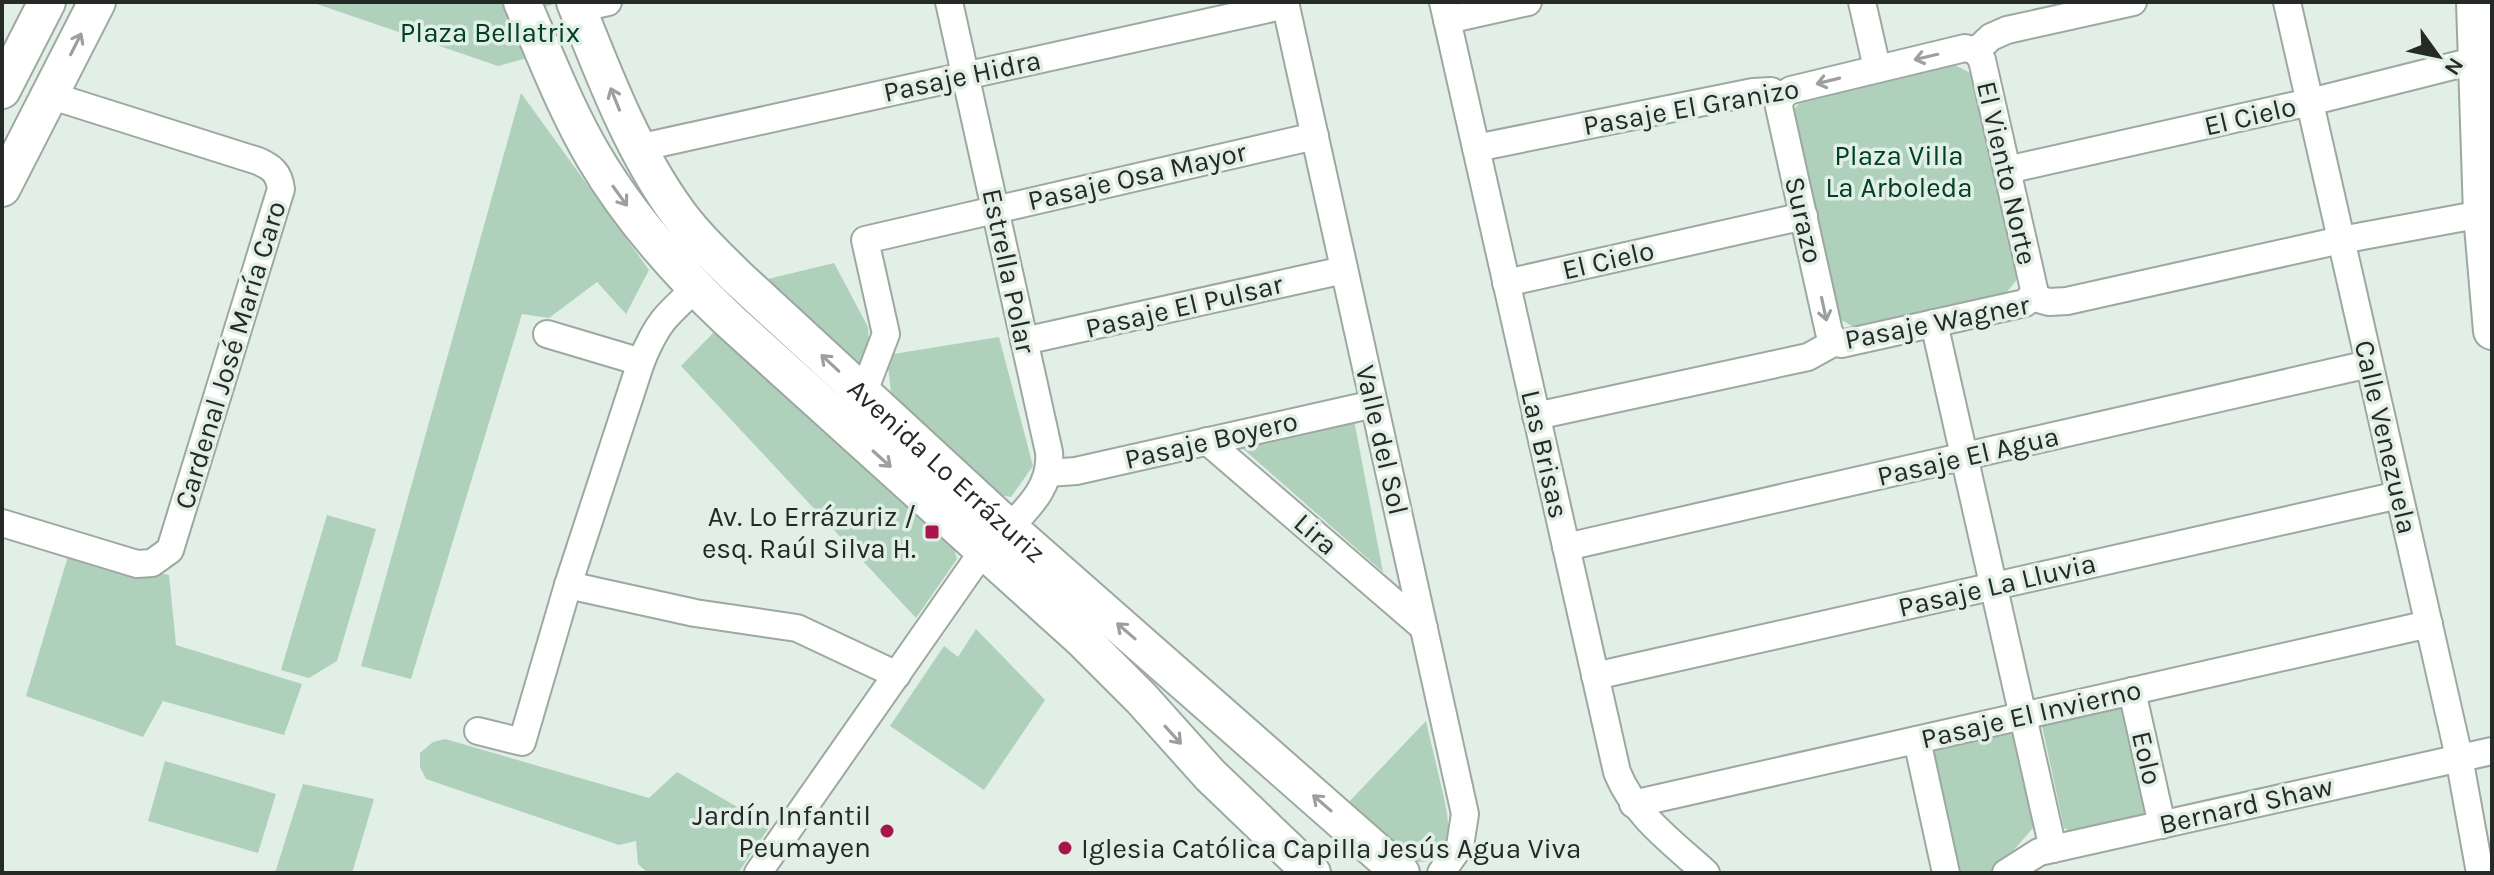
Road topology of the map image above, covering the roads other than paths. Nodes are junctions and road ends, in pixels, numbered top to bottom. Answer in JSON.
{"nodes":[{"id":1,"x":47,"y":2,"type":"edge"},
{"id":2,"x":97,"y":2,"type":"edge"},
{"id":3,"x":522,"y":2,"type":"edge"},
{"id":4,"x":949,"y":2,"type":"edge"},
{"id":5,"x":1528,"y":2,"type":"edge"},
{"id":6,"x":1862,"y":2,"type":"edge"},
{"id":7,"x":2133,"y":2,"type":"edge"},
{"id":8,"x":2287,"y":2,"type":"edge"},
{"id":9,"x":2475,"y":2,"type":"edge"},
{"id":10,"x":587,"y":4,"type":"edge"},
{"id":11,"x":1286,"y":4,"type":"edge"},
{"id":12,"x":1445,"y":11,"type":"edge"},
{"id":13,"x":1976,"y":51,"type":"junction"},
{"id":14,"x":2485,"y":59,"type":"edge"},
{"id":15,"x":1877,"y":68,"type":"junction"},
{"id":16,"x":966,"y":75,"type":"junction"},
{"id":17,"x":2,"y":90,"type":"edge"},
{"id":18,"x":49,"y":95,"type":"junction"},
{"id":19,"x":1781,"y":96,"type":"junction"},
{"id":20,"x":2310,"y":102,"type":"junction"},
{"id":21,"x":1315,"y":136,"type":"junction"},
{"id":22,"x":638,"y":148,"type":"junction"},
{"id":23,"x":1476,"y":148,"type":"junction"},
{"id":24,"x":2007,"y":170,"type":"junction"},
{"id":25,"x":2,"y":188,"type":"edge"},
{"id":26,"x":995,"y":209,"type":"junction"},
{"id":27,"x":2482,"y":214,"type":"junction"},
{"id":28,"x":1804,"y":216,"type":"junction"},
{"id":29,"x":2341,"y":240,"type":"junction"},
{"id":30,"x":1344,"y":270,"type":"junction"},
{"id":31,"x":1506,"y":283,"type":"junction"},
{"id":32,"x":696,"y":288,"type":"junction"},
{"id":33,"x":2031,"y":297,"type":"junction"},
{"id":34,"x":1934,"y":323,"type":"junction"},
{"id":35,"x":2492,"y":331,"type":"edge"},
{"id":36,"x":547,"y":334,"type":"dead end"},
{"id":37,"x":1024,"y":341,"type":"junction"},
{"id":38,"x":1835,"y":342,"type":"junction"},
{"id":39,"x":641,"y":362,"type":"junction"},
{"id":40,"x":2369,"y":364,"type":"junction"},
{"id":41,"x":863,"y":394,"type":"junction"},
{"id":42,"x":1374,"y":404,"type":"junction"},
{"id":43,"x":1536,"y":416,"type":"junction"},
{"id":44,"x":1207,"y":441,"type":"junction"},
{"id":45,"x":1965,"y":456,"type":"junction"},
{"id":46,"x":1048,"y":473,"type":"junction"},
{"id":47,"x":2399,"y":495,"type":"junction"},
{"id":48,"x":2,"y":523,"type":"edge"},
{"id":49,"x":996,"y":540,"type":"junction"},
{"id":50,"x":1566,"y":547,"type":"junction"},
{"id":51,"x":568,"y":585,"type":"junction"},
{"id":52,"x":1994,"y":586,"type":"junction"},
{"id":53,"x":2429,"y":624,"type":"junction"},
{"id":54,"x":1424,"y":628,"type":"junction"},
{"id":55,"x":897,"y":675,"type":"junction"},
{"id":56,"x":1595,"y":676,"type":"junction"},
{"id":57,"x":2132,"y":691,"type":"junction"},
{"id":58,"x":2023,"y":716,"type":"junction"},
{"id":59,"x":478,"y":731,"type":"dead end"},
{"id":60,"x":1917,"y":740,"type":"junction"},
{"id":61,"x":2492,"y":751,"type":"edge"},
{"id":62,"x":2459,"y":757,"type":"junction"},
{"id":63,"x":1633,"y":804,"type":"junction"},
{"id":64,"x":2162,"y":825,"type":"junction"},
{"id":65,"x":2053,"y":849,"type":"junction"},
{"id":66,"x":1301,"y":870,"type":"edge"},
{"id":67,"x":758,"y":873,"type":"edge"},
{"id":68,"x":1401,"y":873,"type":"edge"},
{"id":69,"x":1441,"y":873,"type":"edge"},
{"id":70,"x":1706,"y":873,"type":"edge"},
{"id":71,"x":1946,"y":873,"type":"edge"},
{"id":72,"x":2006,"y":873,"type":"edge"},
{"id":73,"x":2480,"y":873,"type":"edge"}],
"edges":[{"from":1,"to":17,"type":"main road"},
{"from":18,"to":2,"type":"main road","one_way":true},
{"from":3,"to":32,"type":"main road","name":"Avenida Lo Errázuriz","one_way":true},
{"from":4,"to":16,"type":"street","name":"Estrella Polar"},
{"from":5,"to":12,"type":"street"},
{"from":6,"to":15,"type":"street"},
{"from":7,"to":13,"type":"street","name":"Pasaje El Granizo"},
{"from":8,"to":20,"type":"street","name":"Calle Venezuela"},
{"from":9,"to":14,"type":"main road"},
{"from":22,"to":10,"type":"main road","name":"Avenida Lo Errázuriz","one_way":true},
{"from":11,"to":16,"type":"street","name":"Pasaje Hidra"},
{"from":11,"to":21,"type":"street","name":"Valle del Sol"},
{"from":12,"to":23,"type":"street","name":"Las Brisas"},
{"from":13,"to":15,"type":"street","name":"Pasaje El Granizo","one_way":true},
{"from":13,"to":24,"type":"street","name":"El Viento Norte"},
{"from":14,"to":20,"type":"street","name":"El Cielo"},
{"from":14,"to":27,"type":"main road"},
{"from":15,"to":19,"type":"street","name":"Pasaje El Granizo","one_way":true},
{"from":16,"to":22,"type":"street","name":"Pasaje Hidra"},
{"from":16,"to":26,"type":"street","name":"Estrella Polar"},
{"from":18,"to":25,"type":"main road"},
{"from":18,"to":48,"type":"street","name":"Cardenal José María Caro"},
{"from":19,"to":23,"type":"street","name":"Pasaje El Granizo"},
{"from":19,"to":28,"type":"street","name":"Surazo"},
{"from":20,"to":24,"type":"street","name":"El Cielo"},
{"from":20,"to":29,"type":"street","name":"Calle Venezuela"},
{"from":21,"to":26,"type":"street","name":"Pasaje Osa Mayor"},
{"from":21,"to":30,"type":"street","name":"Valle del Sol"},
{"from":41,"to":22,"type":"main road","name":"Avenida Lo Errázuriz","one_way":true},
{"from":23,"to":31,"type":"street","name":"Las Brisas"},
{"from":24,"to":33,"type":"street","name":"El Viento Norte"},
{"from":26,"to":37,"type":"street","name":"Estrella Polar"},
{"from":26,"to":41,"type":"street","name":"Pasaje Osa Mayor"},
{"from":27,"to":29,"type":"street","name":"Pasaje Wagner"},
{"from":27,"to":35,"type":"main road"},
{"from":28,"to":31,"type":"street","name":"El Cielo"},
{"from":28,"to":38,"type":"street","name":"Surazo","one_way":true},
{"from":29,"to":33,"type":"street","name":"Pasaje Wagner"},
{"from":29,"to":40,"type":"street","name":"Calle Venezuela"},
{"from":30,"to":37,"type":"street","name":"Pasaje El Pulsar"},
{"from":30,"to":42,"type":"street","name":"Valle del Sol"},
{"from":31,"to":43,"type":"street","name":"Las Brisas"},
{"from":32,"to":39,"type":"street"},
{"from":32,"to":49,"type":"main road","name":"Avenida Lo Errázuriz","one_way":true},
{"from":33,"to":34,"type":"street","name":"Pasaje Wagner"},
{"from":34,"to":38,"type":"street","name":"Pasaje Wagner"},
{"from":34,"to":45,"type":"street"},
{"from":36,"to":39,"type":"street"},
{"from":37,"to":46,"type":"street","name":"Estrella Polar"},
{"from":38,"to":43,"type":"street","name":"Pasaje Wagner"},
{"from":39,"to":51,"type":"street"},
{"from":40,"to":45,"type":"street","name":"Pasaje El Agua"},
{"from":40,"to":47,"type":"street","name":"Calle Venezuela"},
{"from":41,"to":49,"type":"main road","name":"Avenida Lo Errázuriz"},
{"from":42,"to":44,"type":"street","name":"Pasaje Boyero"},
{"from":42,"to":54,"type":"street","name":"Valle del Sol"},
{"from":43,"to":50,"type":"street","name":"Las Brisas"},
{"from":44,"to":46,"type":"street","name":"Pasaje Boyero"},
{"from":44,"to":54,"type":"street","name":"Lira"},
{"from":45,"to":50,"type":"street","name":"Pasaje El Agua"},
{"from":45,"to":52,"type":"street"},
{"from":46,"to":49,"type":"street"},
{"from":47,"to":52,"type":"street","name":"Pasaje La Lluvia"},
{"from":47,"to":53,"type":"street","name":"Calle Venezuela"},
{"from":49,"to":55,"type":"street"},
{"from":49,"to":66,"type":"main road","name":"Avenida Lo Errázuriz","one_way":true},
{"from":68,"to":49,"type":"main road","name":"Avenida Lo Errázuriz","one_way":true},
{"from":50,"to":56,"type":"street","name":"Las Brisas"},
{"from":51,"to":55,"type":"street"},
{"from":51,"to":59,"type":"street"},
{"from":52,"to":56,"type":"street","name":"Pasaje La Lluvia"},
{"from":52,"to":58,"type":"street"},
{"from":53,"to":57,"type":"street","name":"Pasaje El Invierno"},
{"from":53,"to":62,"type":"street","name":"Calle Venezuela"},
{"from":54,"to":69,"type":"street","name":"Valle del Sol"},
{"from":55,"to":67,"type":"street"},
{"from":56,"to":63,"type":"street","name":"Las Brisas"},
{"from":57,"to":58,"type":"street","name":"Pasaje El Invierno"},
{"from":57,"to":64,"type":"street","name":"Eolo"},
{"from":58,"to":60,"type":"street","name":"Pasaje El Invierno"},
{"from":58,"to":65,"type":"street"},
{"from":60,"to":63,"type":"street","name":"Pasaje El Invierno"},
{"from":60,"to":71,"type":"street"},
{"from":61,"to":62,"type":"street","name":"Bernard Shaw"},
{"from":62,"to":64,"type":"street","name":"Bernard Shaw"},
{"from":62,"to":73,"type":"street","name":"Calle Venezuela"},
{"from":63,"to":70,"type":"street","name":"Las Brisas"},
{"from":64,"to":65,"type":"street","name":"Bernard Shaw"},
{"from":65,"to":72,"type":"street","name":"Bernard Shaw"}]}
